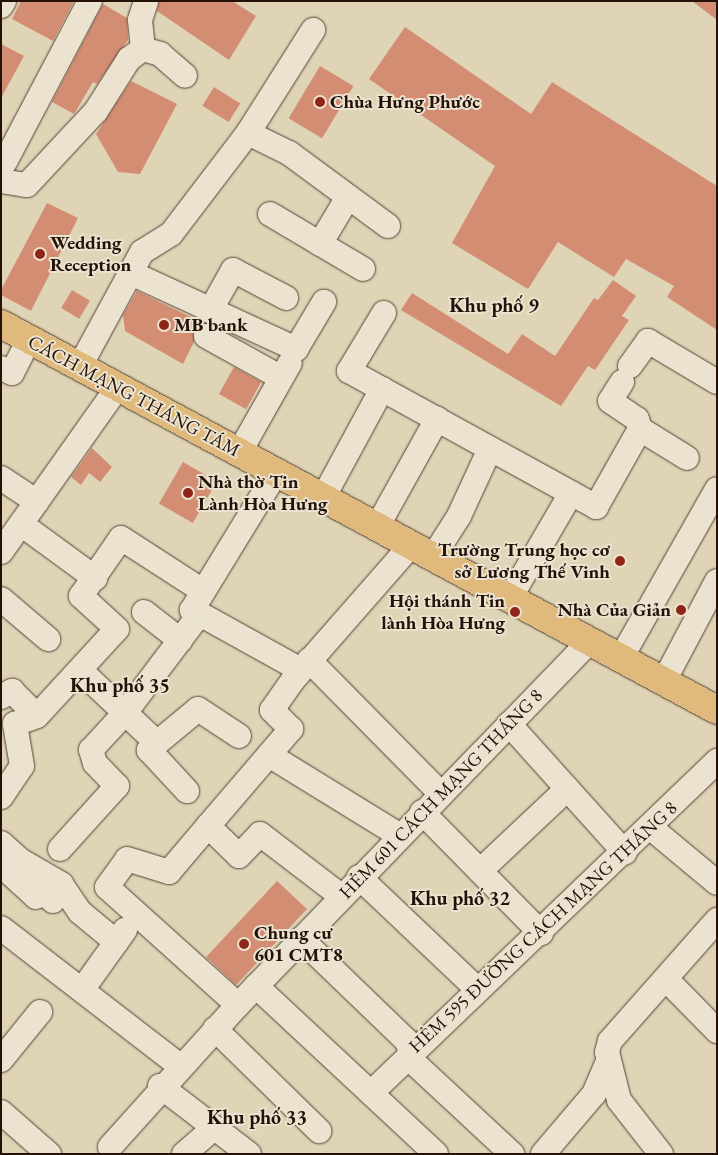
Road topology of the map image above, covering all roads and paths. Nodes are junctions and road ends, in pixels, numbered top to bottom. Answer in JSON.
{"nodes":[{"id":1,"x":4,"y":1,"type":"edge"},
{"id":2,"x":90,"y":1,"type":"edge"},
{"id":3,"x":146,"y":1,"type":"edge"},
{"id":4,"x":1,"y":6,"type":"edge"},
{"id":5,"x":313,"y":30,"type":"dead end"},
{"id":6,"x":143,"y":49,"type":"junction"},
{"id":7,"x":185,"y":76,"type":"dead end"},
{"id":8,"x":248,"y":133,"type":"junction"},
{"id":9,"x":2,"y":168,"type":"edge"},
{"id":10,"x":348,"y":197,"type":"junction"},
{"id":11,"x":270,"y":214,"type":"dead end"},
{"id":12,"x":388,"y":226,"type":"dead end"},
{"id":13,"x":320,"y":244,"type":"junction"},
{"id":14,"x":363,"y":269,"type":"dead end"},
{"id":15,"x":131,"y":274,"type":"junction"},
{"id":16,"x":286,"y":298,"type":"dead end"},
{"id":17,"x":324,"y":302,"type":"dead end"},
{"id":18,"x":210,"y":311,"type":"junction"},
{"id":19,"x":384,"y":313,"type":"dead end"},
{"id":20,"x":1,"y":324,"type":"edge"},
{"id":21,"x":206,"y":336,"type":"dead end"},
{"id":22,"x":29,"y":339,"type":"junction"},
{"id":23,"x":289,"y":363,"type":"junction"},
{"id":24,"x":80,"y":366,"type":"junction"},
{"id":25,"x":1,"y":368,"type":"edge"},
{"id":26,"x":717,"y":382,"type":"edge"},
{"id":27,"x":118,"y":387,"type":"junction"},
{"id":28,"x":382,"y":389,"type":"junction"},
{"id":29,"x":437,"y":419,"type":"junction"},
{"id":30,"x":640,"y":429,"type":"junction"},
{"id":31,"x":490,"y":449,"type":"junction"},
{"id":32,"x":239,"y":452,"type":"junction"},
{"id":33,"x":687,"y":458,"type":"dead end"},
{"id":34,"x":276,"y":473,"type":"junction"},
{"id":35,"x":1,"y":478,"type":"edge"},
{"id":36,"x":717,"y":489,"type":"edge"},
{"id":37,"x":571,"y":494,"type":"junction"},
{"id":38,"x":323,"y":498,"type":"junction"},
{"id":39,"x":37,"y":502,"type":"junction"},
{"id":40,"x":21,"y":524,"type":"junction"},
{"id":41,"x":377,"y":527,"type":"junction"},
{"id":42,"x":422,"y":551,"type":"junction"},
{"id":43,"x":1,"y":552,"type":"edge"},
{"id":44,"x":95,"y":578,"type":"junction"},
{"id":45,"x":717,"y":581,"type":"edge"},
{"id":46,"x":510,"y":598,"type":"junction"},
{"id":47,"x":1,"y":599,"type":"edge"},
{"id":48,"x":201,"y":602,"type":"junction"},
{"id":49,"x":144,"y":612,"type":"dead end"},
{"id":50,"x":48,"y":639,"type":"dead end"},
{"id":51,"x":180,"y":640,"type":"junction"},
{"id":52,"x":590,"y":641,"type":"junction"},
{"id":53,"x":621,"y":658,"type":"junction"},
{"id":54,"x":305,"y":665,"type":"junction"},
{"id":55,"x":80,"y":670,"type":"junction"},
{"id":56,"x":664,"y":681,"type":"junction"},
{"id":57,"x":1,"y":697,"type":"edge"},
{"id":58,"x":717,"y":710,"type":"edge"},
{"id":59,"x":125,"y":713,"type":"junction"},
{"id":60,"x":37,"y":716,"type":"junction"},
{"id":61,"x":509,"y":724,"type":"junction"},
{"id":62,"x":240,"y":736,"type":"dead end"},
{"id":63,"x":157,"y":743,"type":"junction"},
{"id":64,"x":269,"y":755,"type":"junction"},
{"id":65,"x":717,"y":761,"type":"edge"},
{"id":66,"x":567,"y":789,"type":"junction"},
{"id":67,"x":187,"y":791,"type":"dead end"},
{"id":68,"x":440,"y":793,"type":"junction"},
{"id":69,"x":1,"y":796,"type":"edge"},
{"id":70,"x":422,"y":812,"type":"junction"},
{"id":71,"x":208,"y":826,"type":"junction"},
{"id":72,"x":651,"y":828,"type":"junction"},
{"id":73,"x":399,"y":835,"type":"junction"},
{"id":74,"x":1,"y":843,"type":"edge"},
{"id":75,"x":60,"y":849,"type":"dead end"},
{"id":76,"x":625,"y":853,"type":"junction"},
{"id":77,"x":1,"y":865,"type":"edge"},
{"id":78,"x":480,"y":871,"type":"junction"},
{"id":79,"x":360,"y":877,"type":"junction"},
{"id":80,"x":717,"y":883,"type":"edge"},
{"id":81,"x":341,"y":896,"type":"junction"},
{"id":82,"x":53,"y":901,"type":"dead end"},
{"id":83,"x":134,"y":916,"type":"junction"},
{"id":84,"x":717,"y":920,"type":"edge"},
{"id":85,"x":1,"y":928,"type":"edge"},
{"id":86,"x":540,"y":933,"type":"junction"},
{"id":87,"x":301,"y":939,"type":"junction"},
{"id":88,"x":116,"y":942,"type":"junction"},
{"id":89,"x":666,"y":979,"type":"junction"},
{"id":90,"x":256,"y":986,"type":"junction"},
{"id":91,"x":82,"y":990,"type":"junction"},
{"id":92,"x":478,"y":990,"type":"junction"},
{"id":93,"x":238,"y":1005,"type":"junction"},
{"id":94,"x":40,"y":1012,"type":"dead end"},
{"id":95,"x":215,"y":1030,"type":"junction"},
{"id":96,"x":717,"y":1031,"type":"edge"},
{"id":97,"x":410,"y":1051,"type":"junction"},
{"id":98,"x":1,"y":1060,"type":"edge"},
{"id":99,"x":607,"y":1063,"type":"junction"},
{"id":100,"x":180,"y":1066,"type":"junction"},
{"id":101,"x":160,"y":1086,"type":"junction"},
{"id":102,"x":371,"y":1093,"type":"junction"},
{"id":103,"x":1,"y":1112,"type":"edge"},
{"id":104,"x":214,"y":1128,"type":"junction"},
{"id":105,"x":319,"y":1131,"type":"dead end"},
{"id":106,"x":110,"y":1147,"type":"dead end"},
{"id":107,"x":658,"y":1151,"type":"edge"},
{"id":108,"x":50,"y":1154,"type":"edge"},
{"id":109,"x":184,"y":1154,"type":"edge"},
{"id":110,"x":250,"y":1154,"type":"edge"},
{"id":111,"x":436,"y":1154,"type":"edge"},
{"id":112,"x":512,"y":1154,"type":"edge"},
{"id":113,"x":543,"y":1154,"type":"edge"}],
"edges":[{"from":1,"to":4,"type":"street"},
{"from":2,"to":9,"type":"street"},
{"from":3,"to":6,"type":"street"},
{"from":5,"to":8,"type":"street"},
{"from":6,"to":7,"type":"street"},
{"from":6,"to":9,"type":"street"},
{"from":8,"to":10,"type":"street"},
{"from":8,"to":15,"type":"street"},
{"from":10,"to":12,"type":"street"},
{"from":10,"to":13,"type":"street"},
{"from":11,"to":13,"type":"street"},
{"from":13,"to":14,"type":"street"},
{"from":15,"to":18,"type":"street"},
{"from":15,"to":24,"type":"street"},
{"from":16,"to":18,"type":"street"},
{"from":17,"to":23,"type":"street"},
{"from":18,"to":23,"type":"street"},
{"from":19,"to":28,"type":"street"},
{"from":20,"to":22,"type":"main road","name":"CÁCH MẠNG THÁNG TÁM"},
{"from":21,"to":23,"type":"street"},
{"from":22,"to":24,"type":"main road","name":"CÁCH MẠNG THÁNG TÁM"},
{"from":22,"to":25,"type":"street"},
{"from":23,"to":32,"type":"street"},
{"from":24,"to":27,"type":"main road","name":"CÁCH MẠNG THÁNG TÁM"},
{"from":26,"to":30,"type":"street"},
{"from":27,"to":32,"type":"main road","name":"CÁCH MẠNG THÁNG TÁM"},
{"from":27,"to":39,"type":"street"},
{"from":28,"to":29,"type":"street"},
{"from":28,"to":38,"type":"street"},
{"from":29,"to":31,"type":"street"},
{"from":29,"to":41,"type":"street"},
{"from":30,"to":33,"type":"street"},
{"from":30,"to":37,"type":"street"},
{"from":31,"to":37,"type":"street"},
{"from":31,"to":42,"type":"street"},
{"from":32,"to":34,"type":"main road","name":"CÁCH MẠNG THÁNG TÁM"},
{"from":34,"to":38,"type":"main road","name":"CÁCH MẠNG THÁNG TÁM"},
{"from":34,"to":48,"type":"street"},
{"from":35,"to":39,"type":"street"},
{"from":36,"to":53,"type":"street"},
{"from":37,"to":46,"type":"street"},
{"from":38,"to":41,"type":"main road","name":"CÁCH MẠNG THÁNG TÁM"},
{"from":39,"to":40,"type":"street"},
{"from":40,"to":43,"type":"street"},
{"from":40,"to":44,"type":"street"},
{"from":41,"to":42,"type":"main road","name":"CÁCH MẠNG THÁNG TÁM"},
{"from":42,"to":46,"type":"main road","name":"CÁCH MẠNG THÁNG TÁM"},
{"from":42,"to":54,"type":"street"},
{"from":44,"to":48,"type":"street"},
{"from":44,"to":55,"type":"street"},
{"from":45,"to":56,"type":"street"},
{"from":46,"to":52,"type":"main road","name":"CÁCH MẠNG THÁNG TÁM"},
{"from":47,"to":50,"type":"street"},
{"from":48,"to":51,"type":"street"},
{"from":48,"to":54,"type":"street"},
{"from":49,"to":51,"type":"street"},
{"from":51,"to":59,"type":"street"},
{"from":52,"to":53,"type":"main road","name":"CÁCH MẠNG THÁNG TÁM"},
{"from":52,"to":61,"type":"street","name":"HẺM 601 CÁCH MẠNG THÁNG 8"},
{"from":53,"to":56,"type":"main road","name":"CÁCH MẠNG THÁNG TÁM"},
{"from":54,"to":64,"type":"street"},
{"from":54,"to":68,"type":"street"},
{"from":55,"to":59,"type":"street"},
{"from":55,"to":60,"type":"street"},
{"from":56,"to":58,"type":"main road","name":"CÁCH MẠNG THÁNG TÁM"},
{"from":57,"to":60,"type":"street"},
{"from":59,"to":63,"type":"street"},
{"from":59,"to":75,"type":"street"},
{"from":60,"to":69,"type":"street"},
{"from":61,"to":66,"type":"street"},
{"from":61,"to":68,"type":"street","name":"HẺM 601 CÁCH MẠNG THÁNG 8"},
{"from":62,"to":63,"type":"street"},
{"from":63,"to":67,"type":"street"},
{"from":64,"to":71,"type":"street"},
{"from":64,"to":73,"type":"street"},
{"from":65,"to":72,"type":"street","name":"HẺM 595 ĐƯỜNG CÁCH MẠNG THÁNG 8"},
{"from":66,"to":76,"type":"street"},
{"from":66,"to":78,"type":"street"},
{"from":68,"to":70,"type":"street","name":"HẺM 601 CÁCH MẠNG THÁNG 8"},
{"from":70,"to":73,"type":"street","name":"HẺM 601 CÁCH MẠNG THÁNG 8"},
{"from":70,"to":78,"type":"street","name":"HẺM 595 ĐƯỜNG CÁCH MẠNG THÁNG 8"},
{"from":71,"to":81,"type":"street"},
{"from":71,"to":83,"type":"street"},
{"from":72,"to":76,"type":"street","name":"HẺM 595 ĐƯỜNG CÁCH MẠNG THÁNG 8"},
{"from":72,"to":80,"type":"street"},
{"from":73,"to":79,"type":"street","name":"HẺM 601 CÁCH MẠNG THÁNG 8"},
{"from":74,"to":88,"type":"street"},
{"from":76,"to":86,"type":"street","name":"HẺM 595 ĐƯỜNG CÁCH MẠNG THÁNG 8"},
{"from":77,"to":82,"type":"street"},
{"from":78,"to":86,"type":"street","name":"HẺM 595 ĐƯỜNG CÁCH MẠNG THÁNG 8"},
{"from":79,"to":81,"type":"street","name":"HẺM 601 CÁCH MẠNG THÁNG 8"},
{"from":79,"to":92,"type":"street","name":"HẺM 595 ĐƯỜNG CÁCH MẠNG THÁNG 8"},
{"from":81,"to":87,"type":"street","name":"HẺM 601 CÁCH MẠNG THÁNG 8"},
{"from":83,"to":88,"type":"street"},
{"from":83,"to":93,"type":"street"},
{"from":84,"to":89,"type":"street"},
{"from":85,"to":91,"type":"street"},
{"from":86,"to":92,"type":"street","name":"HẺM 595 ĐƯỜNG CÁCH MẠNG THÁNG 8"},
{"from":87,"to":90,"type":"street","name":"HẺM 601 CÁCH MẠNG THÁNG 8"},
{"from":87,"to":97,"type":"street"},
{"from":88,"to":91,"type":"street"},
{"from":89,"to":96,"type":"street"},
{"from":89,"to":99,"type":"street"},
{"from":90,"to":93,"type":"street","name":"HẺM 601 CÁCH MẠNG THÁNG 8"},
{"from":90,"to":102,"type":"street"},
{"from":91,"to":100,"type":"street"},
{"from":92,"to":97,"type":"street","name":"HẺM 595 ĐƯỜNG CÁCH MẠNG THÁNG 8"},
{"from":93,"to":95,"type":"street","name":"HẺM 601 CÁCH MẠNG THÁNG 8"},
{"from":94,"to":98,"type":"street"},
{"from":95,"to":100,"type":"street","name":"HẺM 601 CÁCH MẠNG THÁNG 8"},
{"from":95,"to":105,"type":"street"},
{"from":97,"to":102,"type":"street","name":"HẺM 595 ĐƯỜNG CÁCH MẠNG THÁNG 8"},
{"from":97,"to":112,"type":"street"},
{"from":99,"to":107,"type":"street"},
{"from":99,"to":113,"type":"street"},
{"from":100,"to":101,"type":"street","name":"HẺM 601 CÁCH MẠNG THÁNG 8"},
{"from":101,"to":104,"type":"street"},
{"from":101,"to":106,"type":"street","name":"HẺM 601 CÁCH MẠNG THÁNG 8"},
{"from":102,"to":111,"type":"street"},
{"from":103,"to":108,"type":"street"},
{"from":104,"to":109,"type":"street"},
{"from":104,"to":110,"type":"street"}]}
